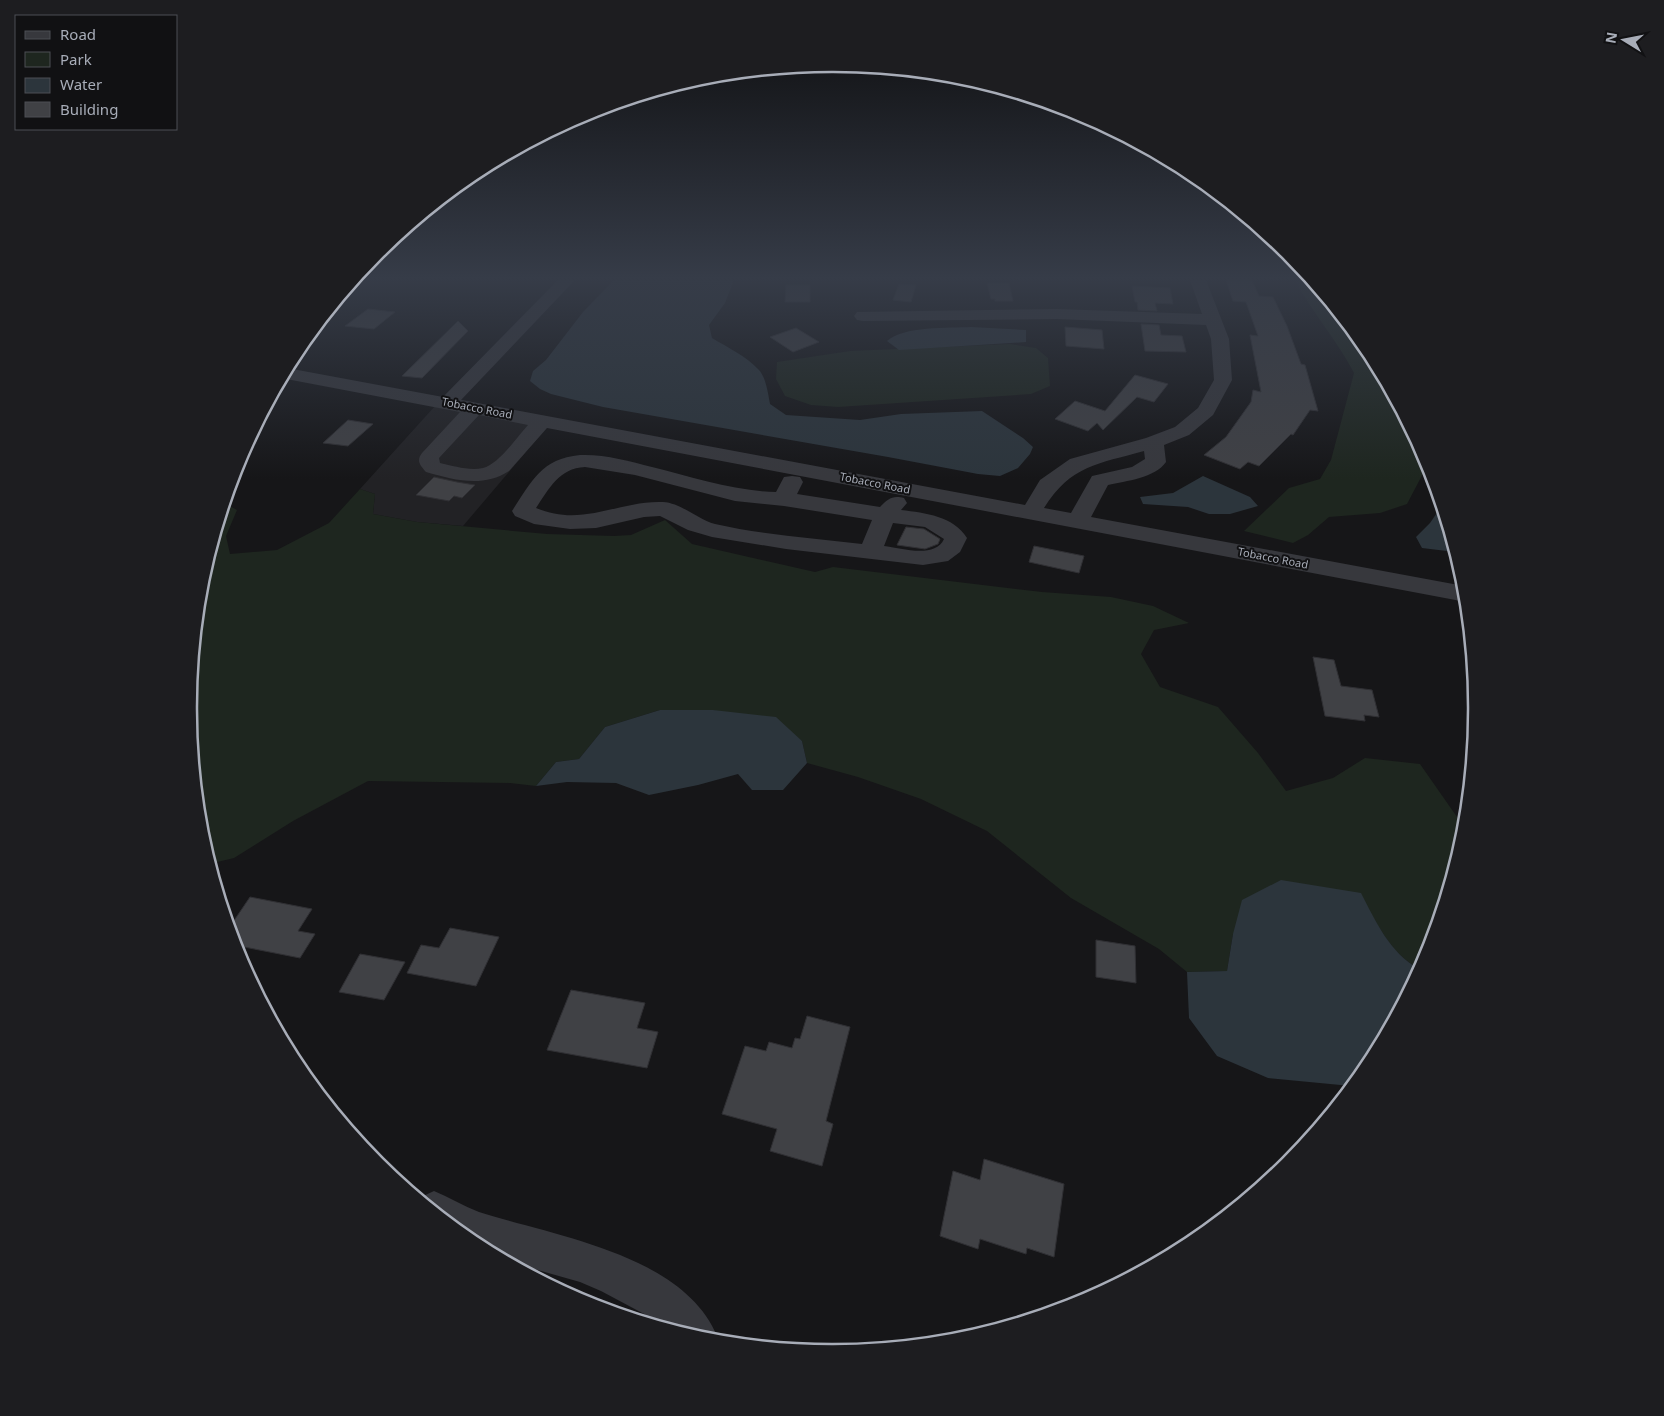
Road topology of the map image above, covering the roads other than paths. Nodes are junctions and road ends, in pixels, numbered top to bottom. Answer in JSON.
{"nodes":[{"id":1,"x":503,"y":346,"type":"edge"},
{"id":2,"x":1221,"y":346,"type":"edge"},
{"id":3,"x":292,"y":374,"type":"edge"},
{"id":4,"x":448,"y":403,"type":"junction"},
{"id":5,"x":475,"y":408,"type":"junction"},
{"id":6,"x":543,"y":420,"type":"junction"},
{"id":7,"x":1153,"y":442,"type":"junction"},
{"id":8,"x":1098,"y":457,"type":"junction"},
{"id":9,"x":798,"y":468,"type":"junction"},
{"id":10,"x":1116,"y":477,"type":"junction"},
{"id":11,"x":909,"y":489,"type":"junction"},
{"id":12,"x":1031,"y":512,"type":"junction"},
{"id":13,"x":885,"y":515,"type":"junction"},
{"id":14,"x":788,"y":517,"type":"junction"},
{"id":15,"x":1078,"y":521,"type":"junction"},
{"id":16,"x":870,"y":552,"type":"junction"},
{"id":17,"x":1456,"y":592,"type":"edge"},
{"id":18,"x":469,"y":1229,"type":"edge"},
{"id":19,"x":685,"y":1326,"type":"edge"}],
"edges":[{"from":1,"to":4,"type":"street"},
{"from":2,"to":7,"type":"street"},
{"from":3,"to":4,"type":"street","name":"Tobacco Road"},
{"from":4,"to":5,"type":"street","name":"Tobacco Road"},
{"from":5,"to":6,"type":"street","name":"Tobacco Road"},
{"from":5,"to":6,"type":"street"},
{"from":6,"to":9,"type":"street","name":"Tobacco Road"},
{"from":7,"to":8,"type":"street"},
{"from":7,"to":10,"type":"street"},
{"from":8,"to":10,"type":"street"},
{"from":8,"to":12,"type":"street"},
{"from":9,"to":11,"type":"street","name":"Tobacco Road"},
{"from":9,"to":14,"type":"street"},
{"from":10,"to":15,"type":"street"},
{"from":11,"to":12,"type":"street","name":"Tobacco Road"},
{"from":11,"to":13,"type":"street"},
{"from":12,"to":15,"type":"street","name":"Tobacco Road"},
{"from":13,"to":14,"type":"street"},
{"from":13,"to":16,"type":"street"},
{"from":13,"to":16,"type":"street"},
{"from":14,"to":14,"type":"street"},
{"from":14,"to":16,"type":"street"},
{"from":15,"to":17,"type":"street","name":"Tobacco Road"},
{"from":18,"to":19,"type":"street"}]}
